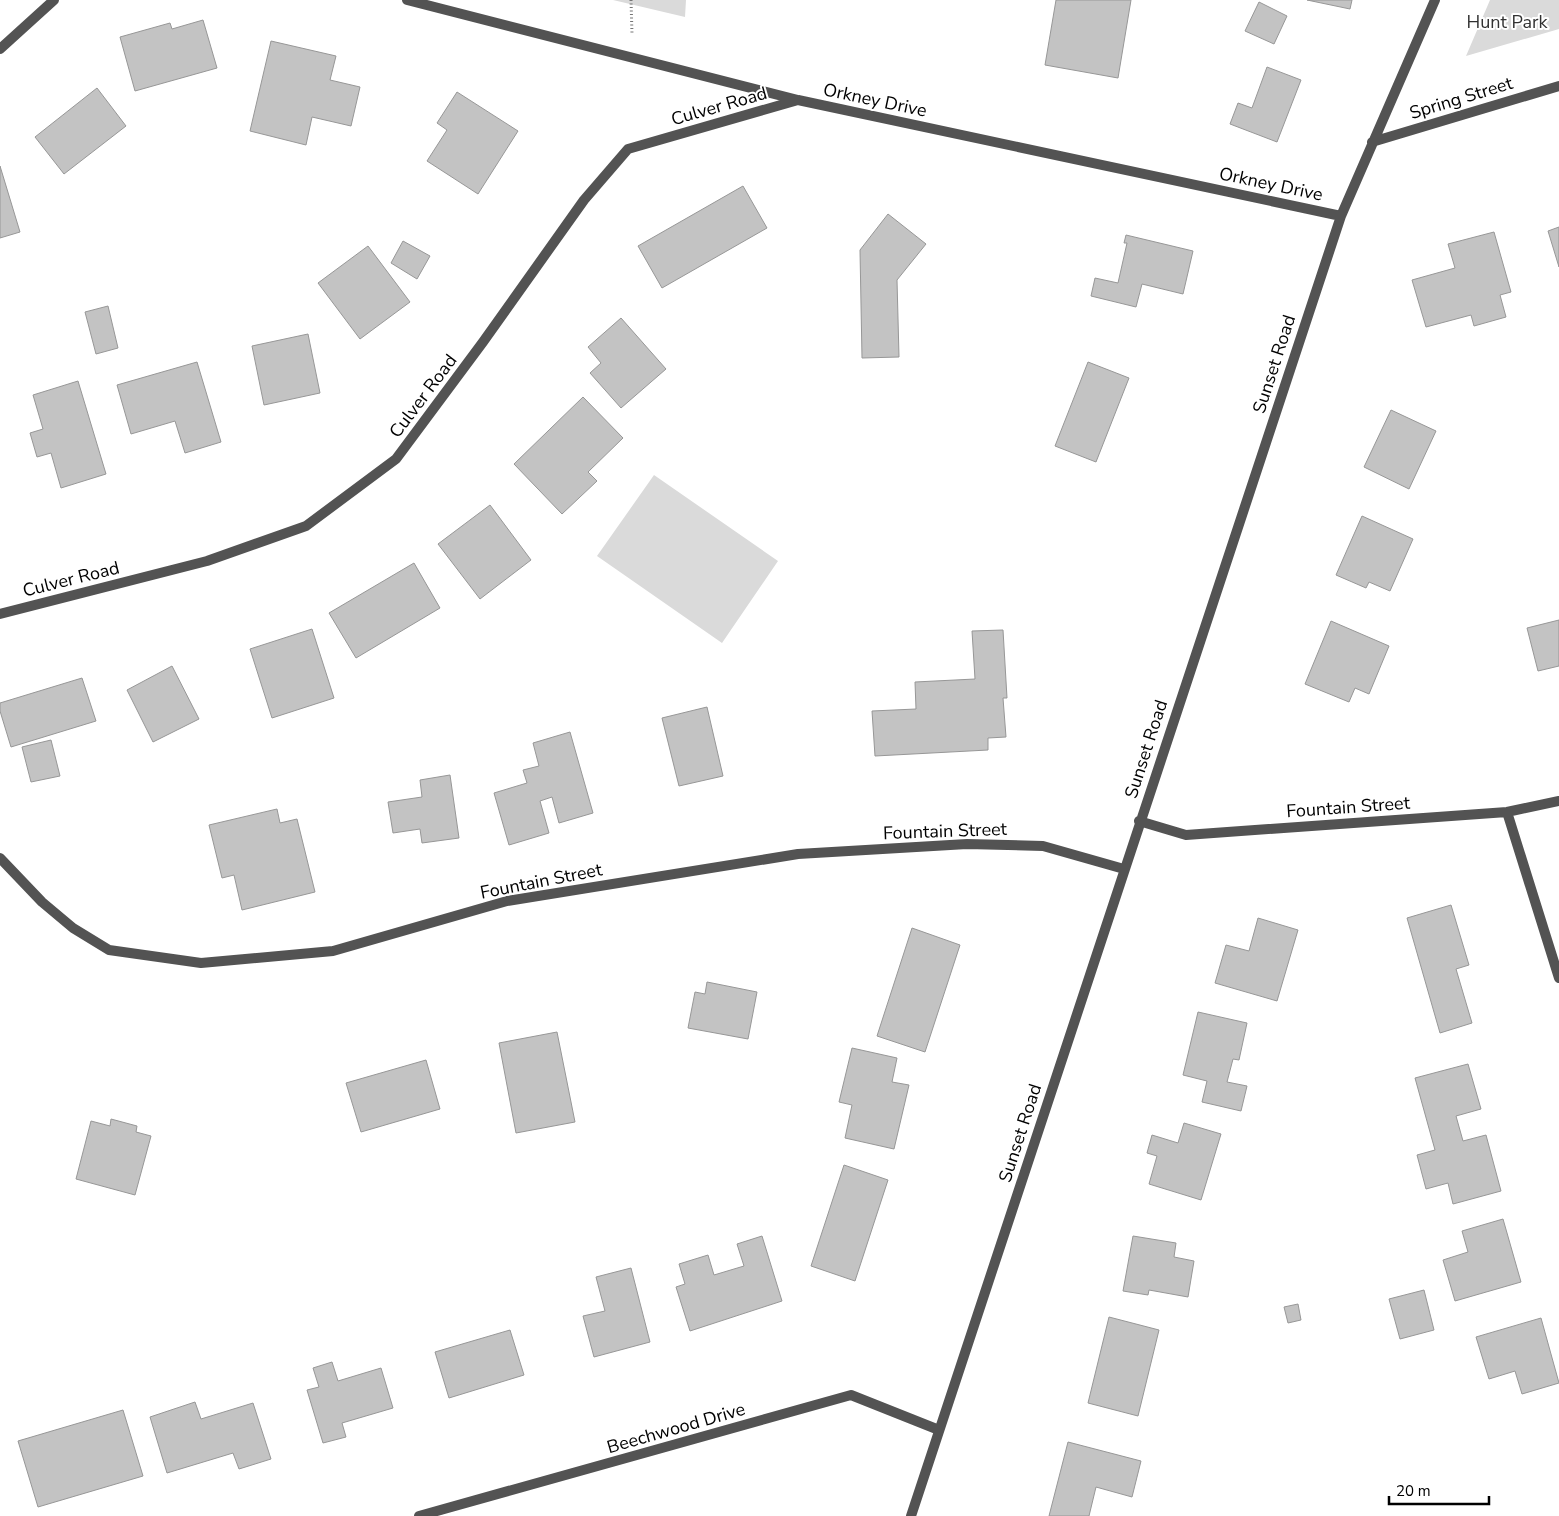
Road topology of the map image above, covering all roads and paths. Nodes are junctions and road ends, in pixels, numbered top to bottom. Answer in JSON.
{"nodes":[{"id":1,"x":54,"y":0,"type":"edge"},
{"id":2,"x":406,"y":0,"type":"edge"},
{"id":3,"x":631,"y":0,"type":"edge"},
{"id":4,"x":1435,"y":0,"type":"edge"},
{"id":5,"x":0,"y":49,"type":"edge"},
{"id":6,"x":632,"y":58,"type":"junction"},
{"id":7,"x":1559,"y":86,"type":"edge"},
{"id":8,"x":798,"y":100,"type":"junction"},
{"id":9,"x":1372,"y":142,"type":"junction"},
{"id":10,"x":1341,"y":216,"type":"junction"},
{"id":11,"x":0,"y":614,"type":"edge"},
{"id":12,"x":1559,"y":801,"type":"edge"},
{"id":13,"x":1507,"y":812,"type":"junction"},
{"id":14,"x":1140,"y":821,"type":"junction"},
{"id":15,"x":0,"y":858,"type":"edge"},
{"id":16,"x":1124,"y":869,"type":"junction"},
{"id":17,"x":1559,"y":978,"type":"edge"},
{"id":18,"x":939,"y":1430,"type":"junction"},
{"id":19,"x":419,"y":1516,"type":"edge"},
{"id":20,"x":912,"y":1516,"type":"edge"}],
"edges":[{"from":1,"to":5,"type":"street"},
{"from":2,"to":6,"type":"street","name":"Orkney Drive"},
{"from":3,"to":6,"type":"path"},
{"from":4,"to":9,"type":"street","name":"Sunset Road"},
{"from":6,"to":8,"type":"street","name":"Orkney Drive"},
{"from":7,"to":9,"type":"street","name":"Spring Street"},
{"from":8,"to":10,"type":"street","name":"Orkney Drive"},
{"from":8,"to":11,"type":"street","name":"Culver Road"},
{"from":9,"to":10,"type":"street","name":"Sunset Road"},
{"from":10,"to":14,"type":"street","name":"Sunset Road"},
{"from":12,"to":13,"type":"street","name":"Fountain Street"},
{"from":13,"to":14,"type":"street","name":"Fountain Street"},
{"from":13,"to":17,"type":"street"},
{"from":14,"to":16,"type":"street","name":"Sunset Road"},
{"from":15,"to":16,"type":"street","name":"Fountain Street"},
{"from":16,"to":18,"type":"street","name":"Sunset Road"},
{"from":18,"to":19,"type":"street","name":"Beechwood Drive"},
{"from":18,"to":20,"type":"street","name":"Sunset Road"}]}
